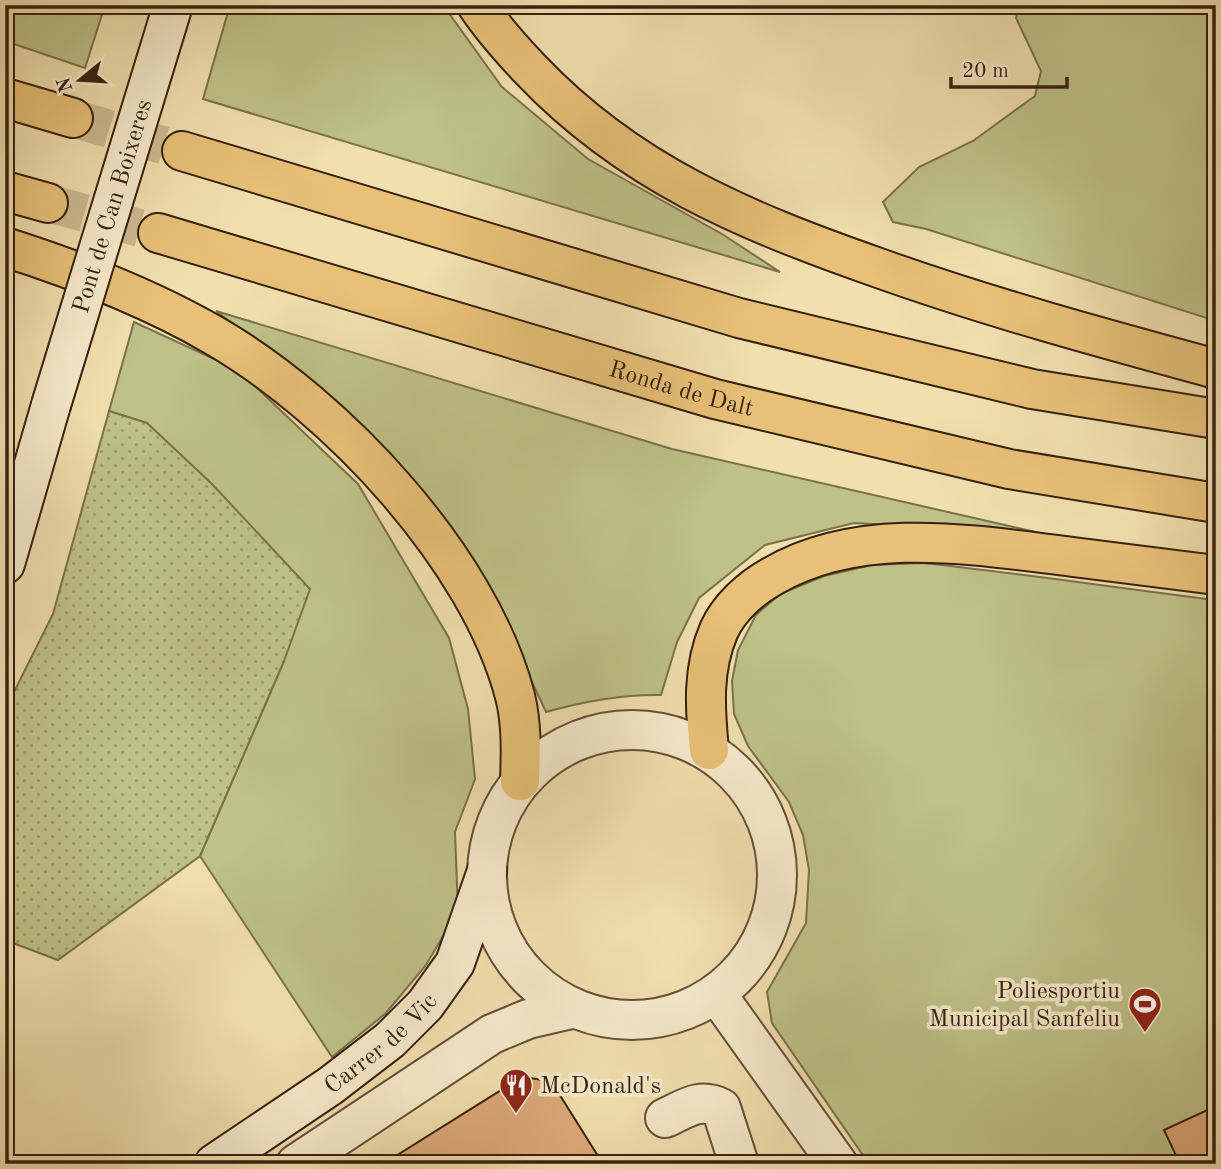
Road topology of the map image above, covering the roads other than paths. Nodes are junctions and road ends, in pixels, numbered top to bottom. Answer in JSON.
{"nodes":[{"id":1,"x":173,"y":5,"type":"edge"},
{"id":2,"x":477,"y":5,"type":"edge"},
{"id":3,"x":5,"y":98,"type":"edge"},
{"id":4,"x":73,"y":118,"type":"tunnel mouth"},
{"id":5,"x":182,"y":151,"type":"tunnel mouth"},
{"id":6,"x":5,"y":191,"type":"edge"},
{"id":7,"x":48,"y":203,"type":"tunnel mouth"},
{"id":8,"x":158,"y":233,"type":"tunnel mouth"},
{"id":9,"x":5,"y":247,"type":"edge"},
{"id":10,"x":1216,"y":369,"type":"edge"},
{"id":11,"x":1216,"y":419,"type":"edge"},
{"id":12,"x":16,"y":475,"type":"edge"},
{"id":13,"x":1216,"y":503,"type":"edge"},
{"id":14,"x":5,"y":564,"type":"edge"},
{"id":15,"x":1216,"y":575,"type":"edge"},
{"id":16,"x":709,"y":750,"type":"junction"},
{"id":17,"x":520,"y":781,"type":"junction"},
{"id":18,"x":487,"y":871,"type":"junction"},
{"id":19,"x":718,"y":996,"type":"junction"},
{"id":20,"x":571,"y":1009,"type":"junction"},
{"id":21,"x":665,"y":1118,"type":"dead end"},
{"id":22,"x":214,"y":1164,"type":"edge"},
{"id":23,"x":296,"y":1164,"type":"edge"},
{"id":24,"x":739,"y":1164,"type":"edge"},
{"id":25,"x":838,"y":1164,"type":"edge"}],
"edges":[{"from":1,"to":12,"type":"street","name":"Pont de Can Boixeres","bridge":true},
{"from":2,"to":10,"type":"highway"},
{"from":3,"to":4,"type":"highway"},
{"from":5,"to":11,"type":"highway"},
{"from":6,"to":7,"type":"highway"},
{"from":8,"to":13,"type":"highway","name":"Ronda de Dalt"},
{"from":9,"to":17,"type":"highway"},
{"from":12,"to":14,"type":"street","name":"Pont de Can Boixeres"},
{"from":15,"to":16,"type":"highway"},
{"from":16,"to":17,"type":"street"},
{"from":16,"to":19,"type":"street"},
{"from":17,"to":18,"type":"street"},
{"from":18,"to":20,"type":"street"},
{"from":18,"to":22,"type":"street","name":"Carrer de Vic"},
{"from":19,"to":20,"type":"street"},
{"from":19,"to":25,"type":"street"},
{"from":20,"to":23,"type":"street","name":"Carrer de Vic"},
{"from":21,"to":24,"type":"street"}]}
